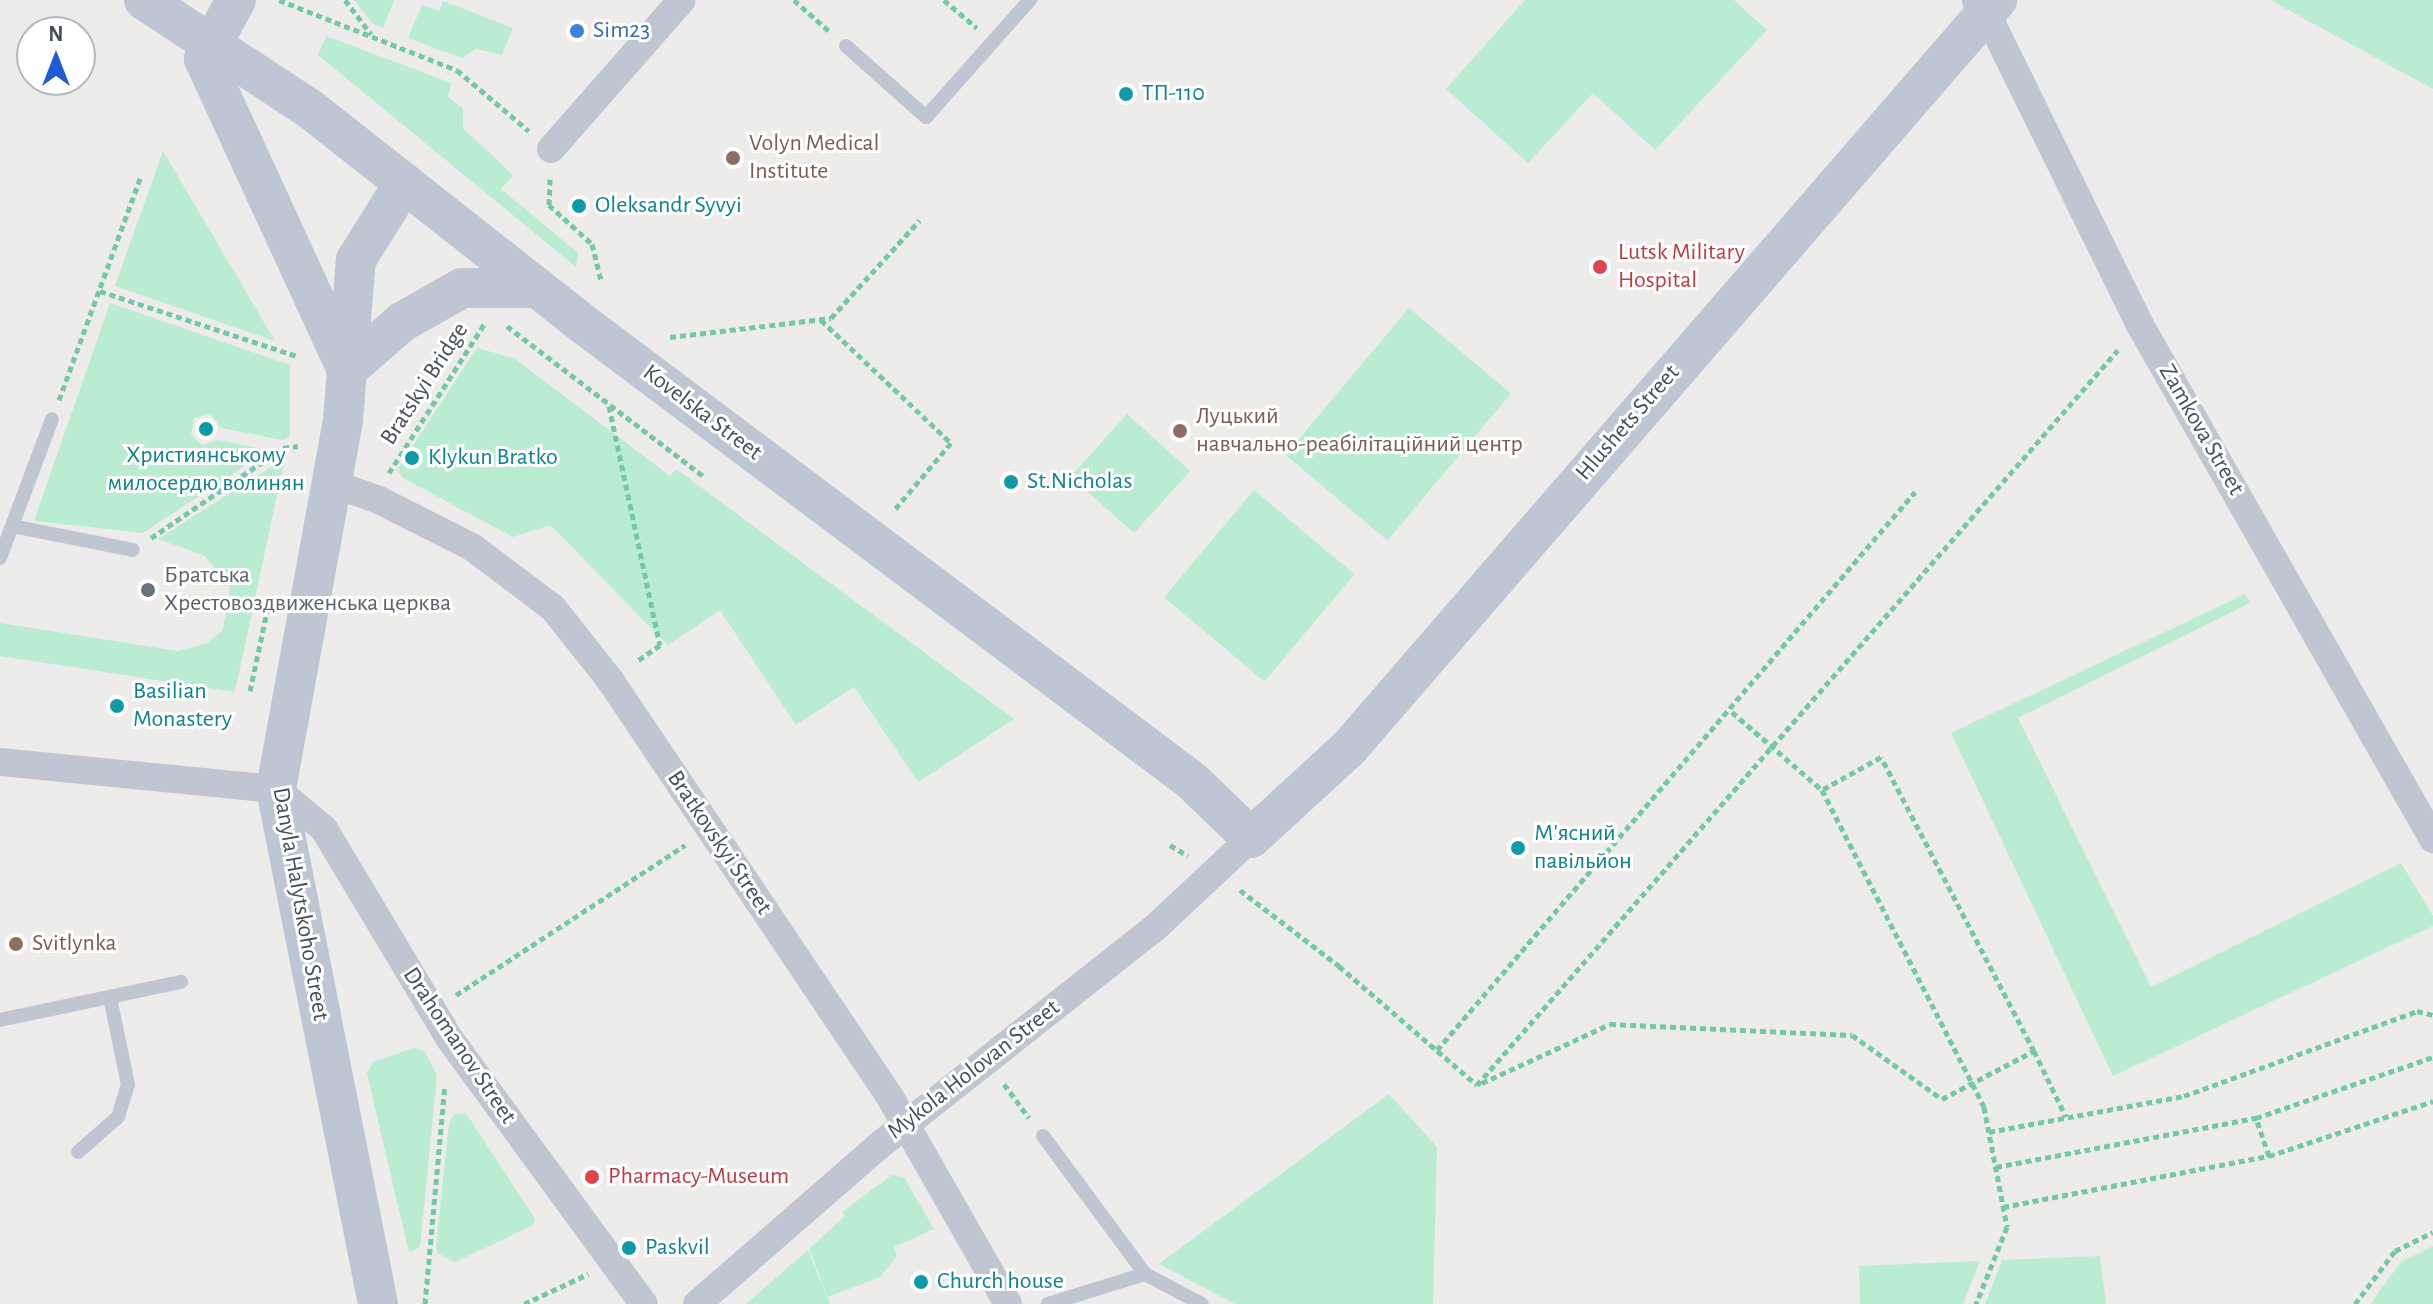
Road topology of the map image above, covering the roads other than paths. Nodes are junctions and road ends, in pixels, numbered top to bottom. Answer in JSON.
{"nodes":[{"id":1,"x":144,"y":0,"type":"edge"},
{"id":2,"x":236,"y":0,"type":"edge"},
{"id":3,"x":682,"y":0,"type":"edge"},
{"id":4,"x":1030,"y":0,"type":"edge"},
{"id":5,"x":1986,"y":4,"type":"edge"},
{"id":6,"x":212,"y":42,"type":"junction"},
{"id":7,"x":846,"y":46,"type":"road end"},
{"id":8,"x":551,"y":149,"type":"road end"},
{"id":9,"x":404,"y":183,"type":"junction"},
{"id":10,"x":537,"y":288,"type":"junction"},
{"id":11,"x":347,"y":370,"type":"junction"},
{"id":12,"x":52,"y":419,"type":"road end"},
{"id":13,"x":331,"y":483,"type":"junction"},
{"id":14,"x":12,"y":526,"type":"junction"},
{"id":15,"x":133,"y":550,"type":"road end"},
{"id":16,"x":0,"y":558,"type":"edge"},
{"id":17,"x":0,"y":762,"type":"edge"},
{"id":18,"x":276,"y":789,"type":"junction"},
{"id":19,"x":1251,"y":838,"type":"junction"},
{"id":20,"x":2433,"y":839,"type":"edge"},
{"id":21,"x":181,"y":982,"type":"dead end"},
{"id":22,"x":110,"y":997,"type":"junction"},
{"id":23,"x":0,"y":1020,"type":"edge"},
{"id":24,"x":907,"y":1124,"type":"junction"},
{"id":25,"x":1043,"y":1136,"type":"road end"},
{"id":26,"x":78,"y":1152,"type":"dead end"},
{"id":27,"x":1145,"y":1274,"type":"junction"},
{"id":28,"x":378,"y":1304,"type":"edge"},
{"id":29,"x":644,"y":1304,"type":"edge"},
{"id":30,"x":697,"y":1304,"type":"edge"},
{"id":31,"x":1008,"y":1304,"type":"edge"},
{"id":32,"x":1048,"y":1304,"type":"edge"},
{"id":33,"x":1202,"y":1304,"type":"edge"}],
"edges":[{"from":1,"to":6,"type":"main road","name":"Kovelska Street"},
{"from":2,"to":6,"type":"main road"},
{"from":3,"to":8,"type":"street"},
{"from":4,"to":7,"type":"lane"},
{"from":5,"to":19,"type":"main road","name":"Hlushets Street"},
{"from":5,"to":20,"type":"street","name":"Zamkova Street"},
{"from":6,"to":9,"type":"main road","name":"Kovelska Street"},
{"from":6,"to":11,"type":"main road"},
{"from":9,"to":10,"type":"main road","name":"Kovelska Street"},
{"from":9,"to":11,"type":"main road","name":"Danyla Halytskoho Street"},
{"from":10,"to":11,"type":"main road"},
{"from":10,"to":19,"type":"main road","name":"Kovelska Street"},
{"from":11,"to":13,"type":"main road","name":"Danyla Halytskoho Street"},
{"from":12,"to":14,"type":"lane"},
{"from":13,"to":18,"type":"main road","name":"Danyla Halytskoho Street"},
{"from":13,"to":24,"type":"street","name":"Bratkovskyi Street"},
{"from":14,"to":15,"type":"lane"},
{"from":14,"to":16,"type":"lane"},
{"from":17,"to":18,"type":"street"},
{"from":18,"to":28,"type":"main road","name":"Danyla Halytskoho Street"},
{"from":18,"to":29,"type":"street","name":"Drahomanov Street"},
{"from":19,"to":24,"type":"street","name":"Mykola Holovan Street"},
{"from":21,"to":22,"type":"lane"},
{"from":22,"to":23,"type":"lane"},
{"from":22,"to":26,"type":"lane"},
{"from":24,"to":30,"type":"street","name":"Mykola Holovan Street"},
{"from":24,"to":31,"type":"street","name":"Bratkovskyi Street"},
{"from":25,"to":27,"type":"lane"},
{"from":27,"to":32,"type":"lane"},
{"from":27,"to":33,"type":"lane"}]}
